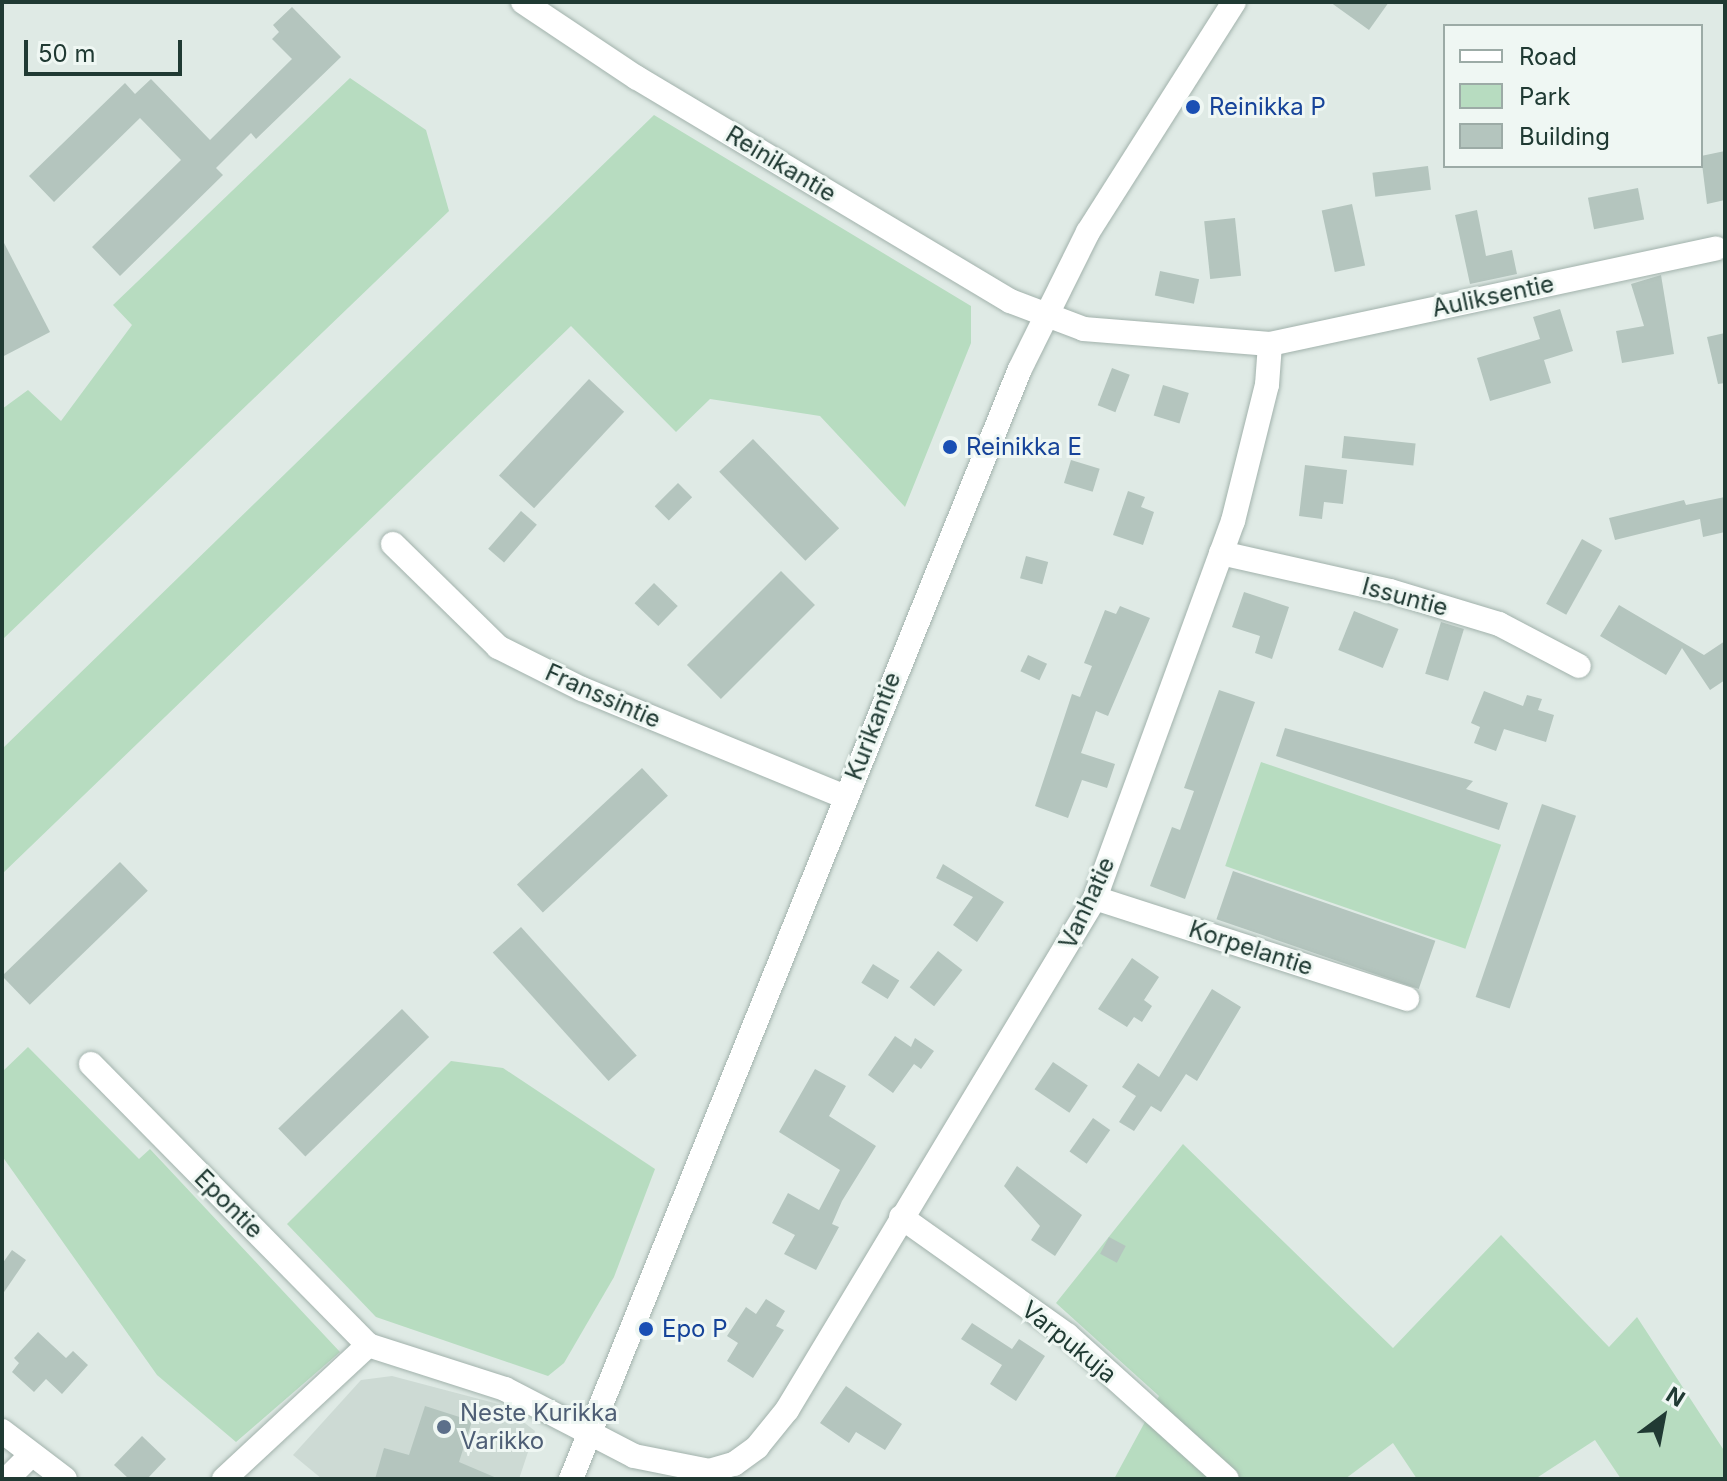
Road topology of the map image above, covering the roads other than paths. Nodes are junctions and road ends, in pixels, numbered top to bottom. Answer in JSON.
{"nodes":[{"id":1,"x":523,"y":2,"type":"edge"},
{"id":2,"x":1234,"y":2,"type":"edge"},
{"id":3,"x":1716,"y":248,"type":"dead end"},
{"id":4,"x":1044,"y":317,"type":"junction"},
{"id":5,"x":1270,"y":344,"type":"junction"},
{"id":6,"x":393,"y":544,"type":"dead end"},
{"id":7,"x":1221,"y":553,"type":"junction"},
{"id":8,"x":1579,"y":666,"type":"dead end"},
{"id":9,"x":845,"y":797,"type":"junction"},
{"id":10,"x":1095,"y":898,"type":"junction"},
{"id":11,"x":1407,"y":999,"type":"dead end"},
{"id":12,"x":91,"y":1064,"type":"dead end"},
{"id":13,"x":901,"y":1217,"type":"junction"},
{"id":14,"x":368,"y":1345,"type":"junction"},
{"id":15,"x":2,"y":1431,"type":"edge"},
{"id":16,"x":589,"y":1432,"type":"junction"},
{"id":17,"x":32,"y":1454,"type":"junction"},
{"id":18,"x":7,"y":1479,"type":"edge"},
{"id":19,"x":65,"y":1479,"type":"edge"},
{"id":20,"x":224,"y":1479,"type":"edge"},
{"id":21,"x":571,"y":1479,"type":"edge"},
{"id":22,"x":1227,"y":1479,"type":"edge"}],
"edges":[{"from":1,"to":4,"type":"street","name":"Reinikantie"},
{"from":2,"to":4,"type":"street","name":"Kurikantie"},
{"from":3,"to":5,"type":"street","name":"Auliksentie"},
{"from":4,"to":5,"type":"street"},
{"from":4,"to":9,"type":"street","name":"Kurikantie"},
{"from":5,"to":7,"type":"street","name":"Vanhatie"},
{"from":6,"to":9,"type":"street","name":"Franssintie"},
{"from":7,"to":8,"type":"street","name":"Issuntie"},
{"from":7,"to":10,"type":"street","name":"Vanhatie"},
{"from":9,"to":16,"type":"street","name":"Kurikantie"},
{"from":10,"to":11,"type":"street","name":"Korpelantie"},
{"from":10,"to":13,"type":"street","name":"Vanhatie"},
{"from":12,"to":14,"type":"street","name":"Epontie"},
{"from":13,"to":16,"type":"street","name":"Vanhatie"},
{"from":13,"to":22,"type":"street","name":"Varpukuja"},
{"from":14,"to":16,"type":"street","name":"Vanhatie"},
{"from":14,"to":20,"type":"street"},
{"from":15,"to":17,"type":"street"},
{"from":16,"to":21,"type":"street","name":"Kurikantie"},
{"from":17,"to":18,"type":"street"},
{"from":17,"to":19,"type":"street"}]}
